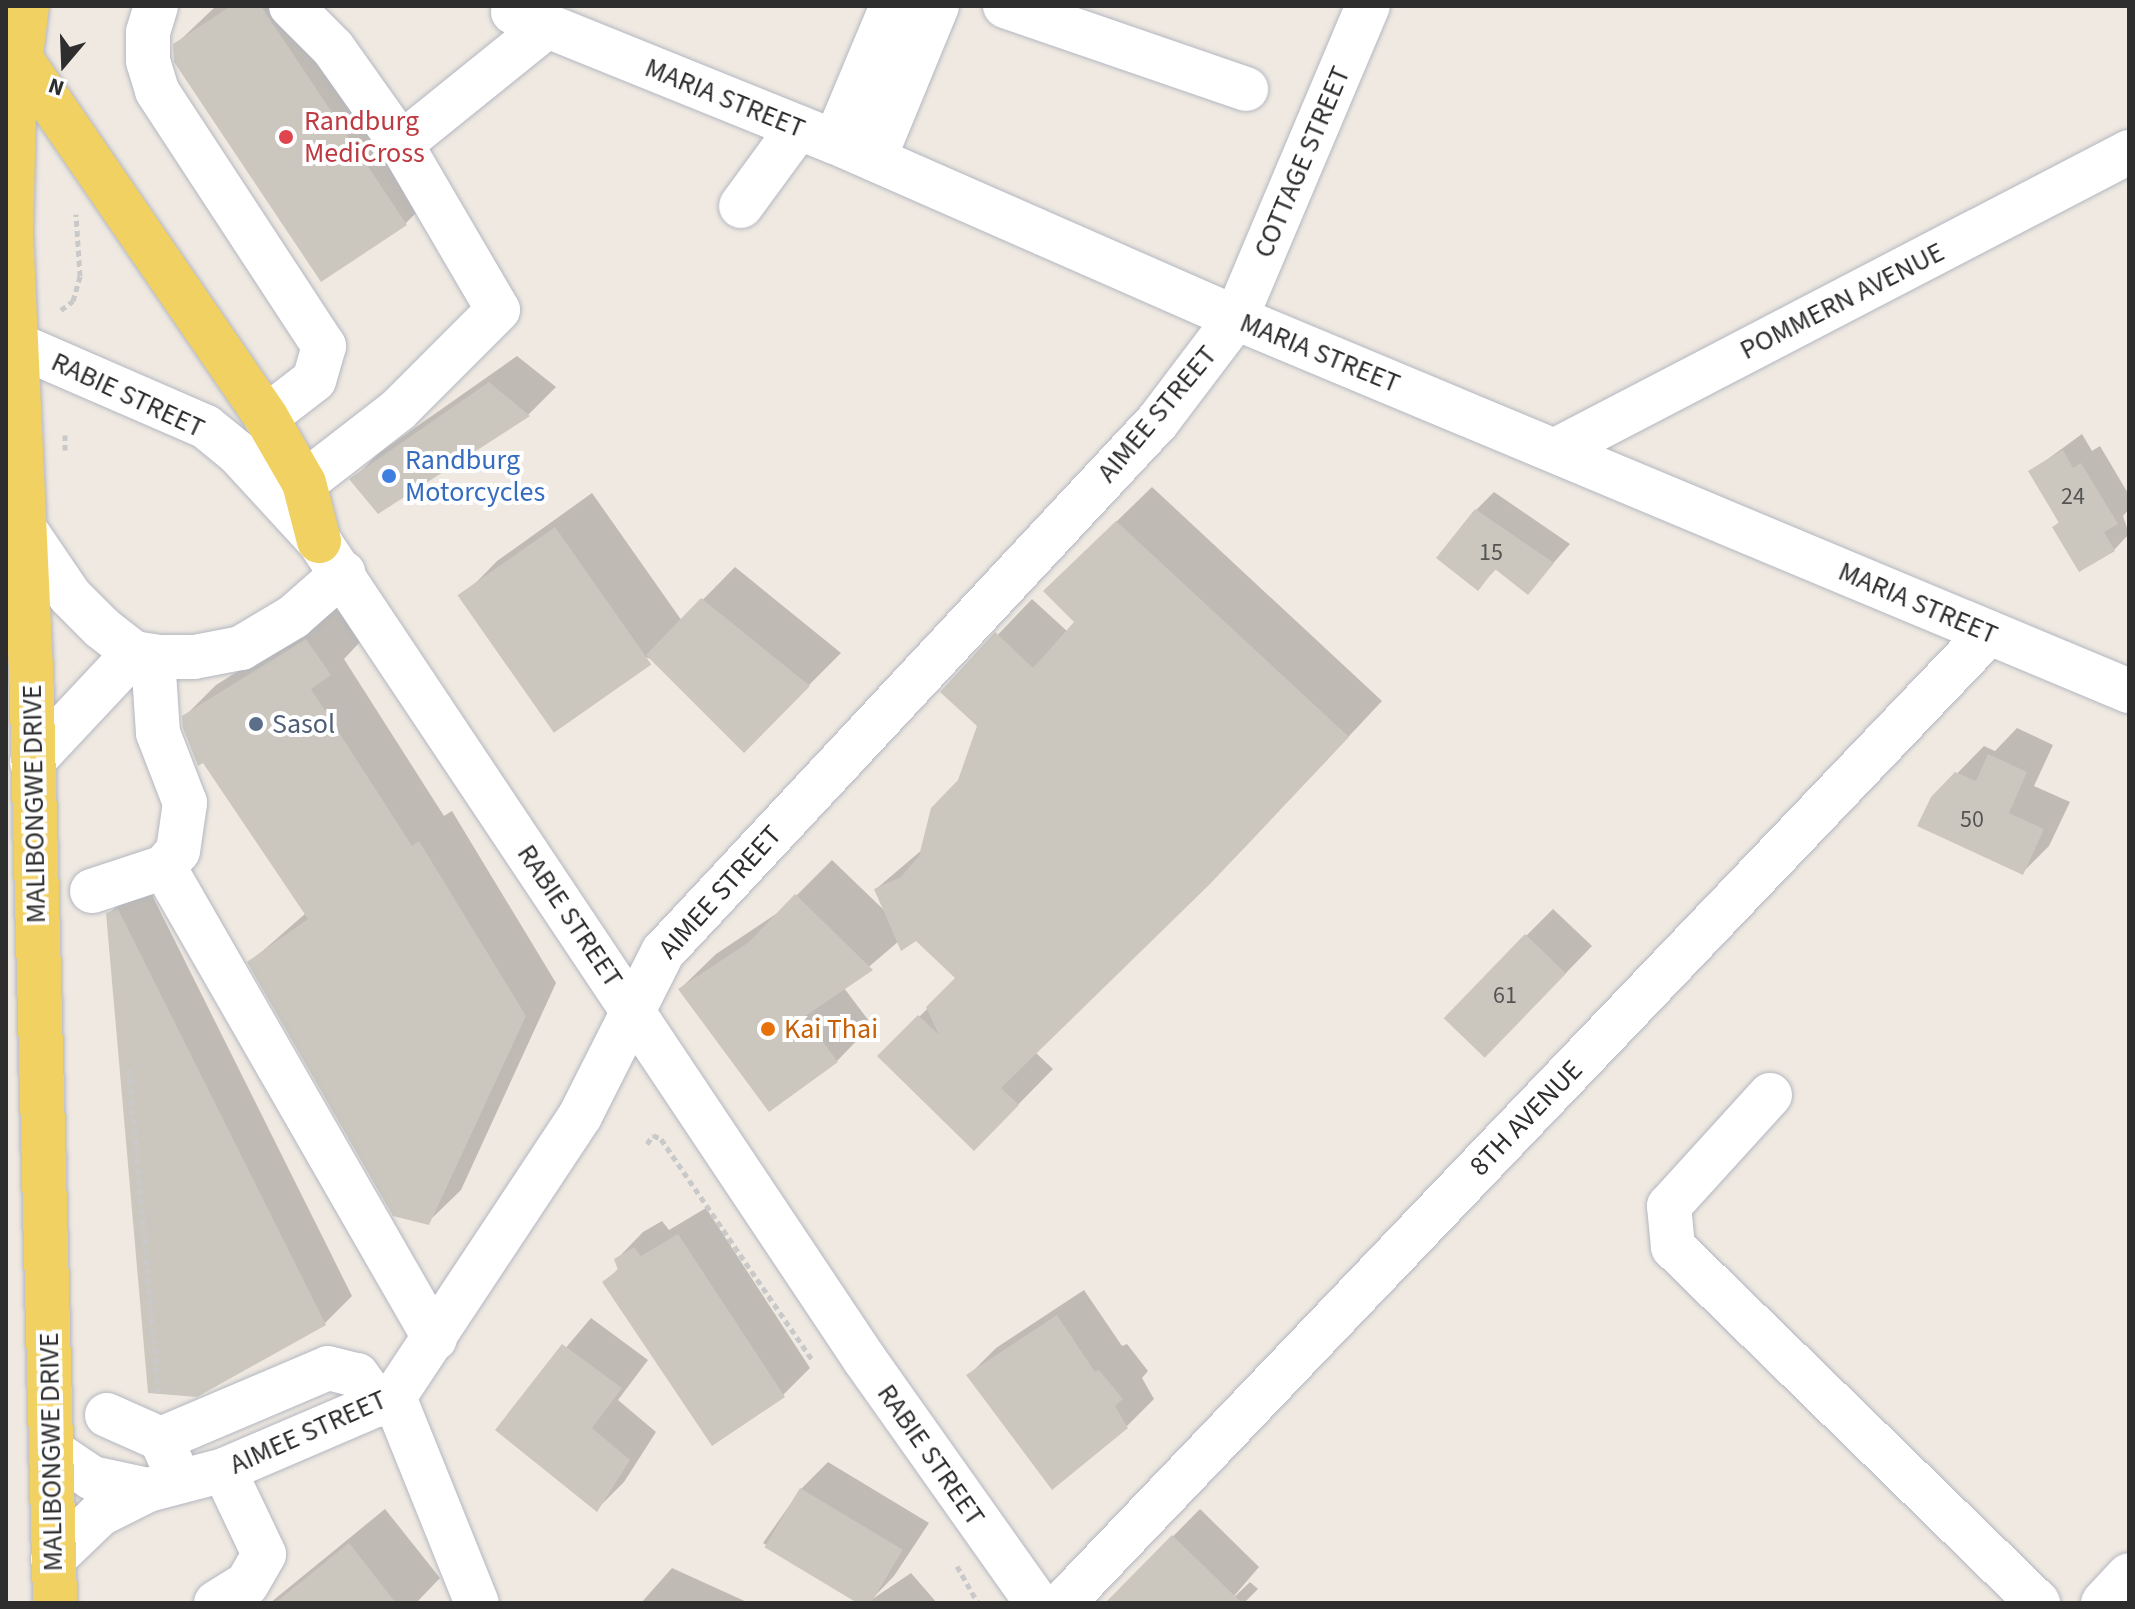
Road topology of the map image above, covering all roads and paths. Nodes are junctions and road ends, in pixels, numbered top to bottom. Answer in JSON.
{"nodes":[{"id":1,"x":27,"y":6,"type":"edge"},
{"id":2,"x":156,"y":6,"type":"edge"},
{"id":3,"x":291,"y":6,"type":"edge"},
{"id":4,"x":892,"y":6,"type":"edge"},
{"id":5,"x":937,"y":6,"type":"edge"},
{"id":6,"x":1005,"y":6,"type":"edge"},
{"id":7,"x":1368,"y":6,"type":"edge"},
{"id":8,"x":21,"y":59,"type":"junction"},
{"id":9,"x":1246,"y":89,"type":"dead end"},
{"id":10,"x":836,"y":143,"type":"junction"},
{"id":11,"x":401,"y":144,"type":"junction"},
{"id":12,"x":2129,"y":152,"type":"edge"},
{"id":13,"x":741,"y":206,"type":"dead end"},
{"id":14,"x":76,"y":210,"type":"dead end"},
{"id":15,"x":61,"y":310,"type":"dead end"},
{"id":16,"x":1236,"y":318,"type":"junction"},
{"id":17,"x":11,"y":343,"type":"edge"},
{"id":18,"x":266,"y":417,"type":"junction"},
{"id":19,"x":1556,"y":450,"type":"junction"},
{"id":20,"x":304,"y":483,"type":"junction"},
{"id":21,"x":24,"y":528,"type":"junction"},
{"id":22,"x":331,"y":557,"type":"junction"},
{"id":23,"x":1989,"y":633,"type":"junction"},
{"id":24,"x":6,"y":654,"type":"edge"},
{"id":25,"x":146,"y":655,"type":"junction"},
{"id":26,"x":2129,"y":691,"type":"edge"},
{"id":27,"x":32,"y":762,"type":"junction"},
{"id":28,"x":164,"y":867,"type":"junction"},
{"id":29,"x":92,"y":891,"type":"dead end"},
{"id":30,"x":632,"y":1010,"type":"junction"},
{"id":31,"x":129,"y":1069,"type":"dead end"},
{"id":32,"x":1770,"y":1095,"type":"dead end"},
{"id":33,"x":435,"y":1339,"type":"junction"},
{"id":34,"x":387,"y":1401,"type":"junction"},
{"id":35,"x":107,"y":1415,"type":"dead end"},
{"id":36,"x":154,"y":1436,"type":"junction"},
{"id":37,"x":52,"y":1451,"type":"junction"},
{"id":38,"x":224,"y":1470,"type":"junction"},
{"id":39,"x":164,"y":1486,"type":"junction"},
{"id":40,"x":53,"y":1559,"type":"junction"},
{"id":41,"x":2129,"y":1575,"type":"edge"},
{"id":42,"x":37,"y":1603,"type":"edge"},
{"id":43,"x":55,"y":1603,"type":"edge"},
{"id":44,"x":216,"y":1603,"type":"edge"},
{"id":45,"x":477,"y":1603,"type":"edge"},
{"id":46,"x":1037,"y":1603,"type":"edge"},
{"id":47,"x":1063,"y":1603,"type":"edge"},
{"id":48,"x":2038,"y":1603,"type":"edge"},
{"id":49,"x":2103,"y":1603,"type":"edge"}],
"edges":[{"from":1,"to":8,"type":"main road","name":"MALIBONGWE DRIVE"},
{"from":2,"to":18,"type":"street"},
{"from":3,"to":11,"type":"street"},
{"from":4,"to":10,"type":"street"},
{"from":5,"to":10,"type":"street"},
{"from":6,"to":9,"type":"street"},
{"from":7,"to":16,"type":"street","name":"COTTAGE STREET"},
{"from":8,"to":17,"type":"main road","name":"MALIBONGWE DRIVE"},
{"from":8,"to":18,"type":"main road"},
{"from":10,"to":11,"type":"street","name":"MARIA STREET"},
{"from":10,"to":13,"type":"street"},
{"from":10,"to":16,"type":"street","name":"MARIA STREET"},
{"from":11,"to":20,"type":"street"},
{"from":12,"to":19,"type":"street","name":"POMMERN AVENUE"},
{"from":14,"to":15,"type":"path"},
{"from":16,"to":19,"type":"street","name":"MARIA STREET"},
{"from":16,"to":30,"type":"street","name":"AIMEE STREET"},
{"from":17,"to":21,"type":"main road","name":"MALIBONGWE DRIVE"},
{"from":17,"to":22,"type":"street","name":"RABIE STREET"},
{"from":18,"to":20,"type":"main road"},
{"from":19,"to":23,"type":"street","name":"MARIA STREET"},
{"from":20,"to":22,"type":"main road"},
{"from":21,"to":25,"type":"street"},
{"from":21,"to":27,"type":"main road","name":"MALIBONGWE DRIVE"},
{"from":22,"to":25,"type":"street"},
{"from":22,"to":30,"type":"street","name":"RABIE STREET"},
{"from":23,"to":26,"type":"street","name":"MARIA STREET"},
{"from":23,"to":47,"type":"street","name":"8TH AVENUE"},
{"from":24,"to":42,"type":"main road","name":"MALIBONGWE DRIVE"},
{"from":25,"to":27,"type":"street"},
{"from":25,"to":28,"type":"street"},
{"from":27,"to":37,"type":"main road","name":"MALIBONGWE DRIVE"},
{"from":28,"to":29,"type":"street"},
{"from":28,"to":33,"type":"street"},
{"from":30,"to":33,"type":"street","name":"AIMEE STREET"},
{"from":30,"to":46,"type":"street","name":"RABIE STREET"},
{"from":31,"to":36,"type":"path"},
{"from":32,"to":48,"type":"street"},
{"from":33,"to":34,"type":"street","name":"AIMEE STREET"},
{"from":34,"to":36,"type":"street"},
{"from":34,"to":38,"type":"street","name":"AIMEE STREET"},
{"from":34,"to":45,"type":"street"},
{"from":35,"to":36,"type":"street"},
{"from":36,"to":39,"type":"street"},
{"from":37,"to":39,"type":"street","name":"AIMEE STREET"},
{"from":37,"to":40,"type":"main road","name":"MALIBONGWE DRIVE"},
{"from":38,"to":39,"type":"street","name":"AIMEE STREET"},
{"from":38,"to":44,"type":"street"},
{"from":39,"to":40,"type":"street","name":"AIMEE STREET"},
{"from":40,"to":43,"type":"main road","name":"MALIBONGWE DRIVE"},
{"from":41,"to":49,"type":"street"}]}
